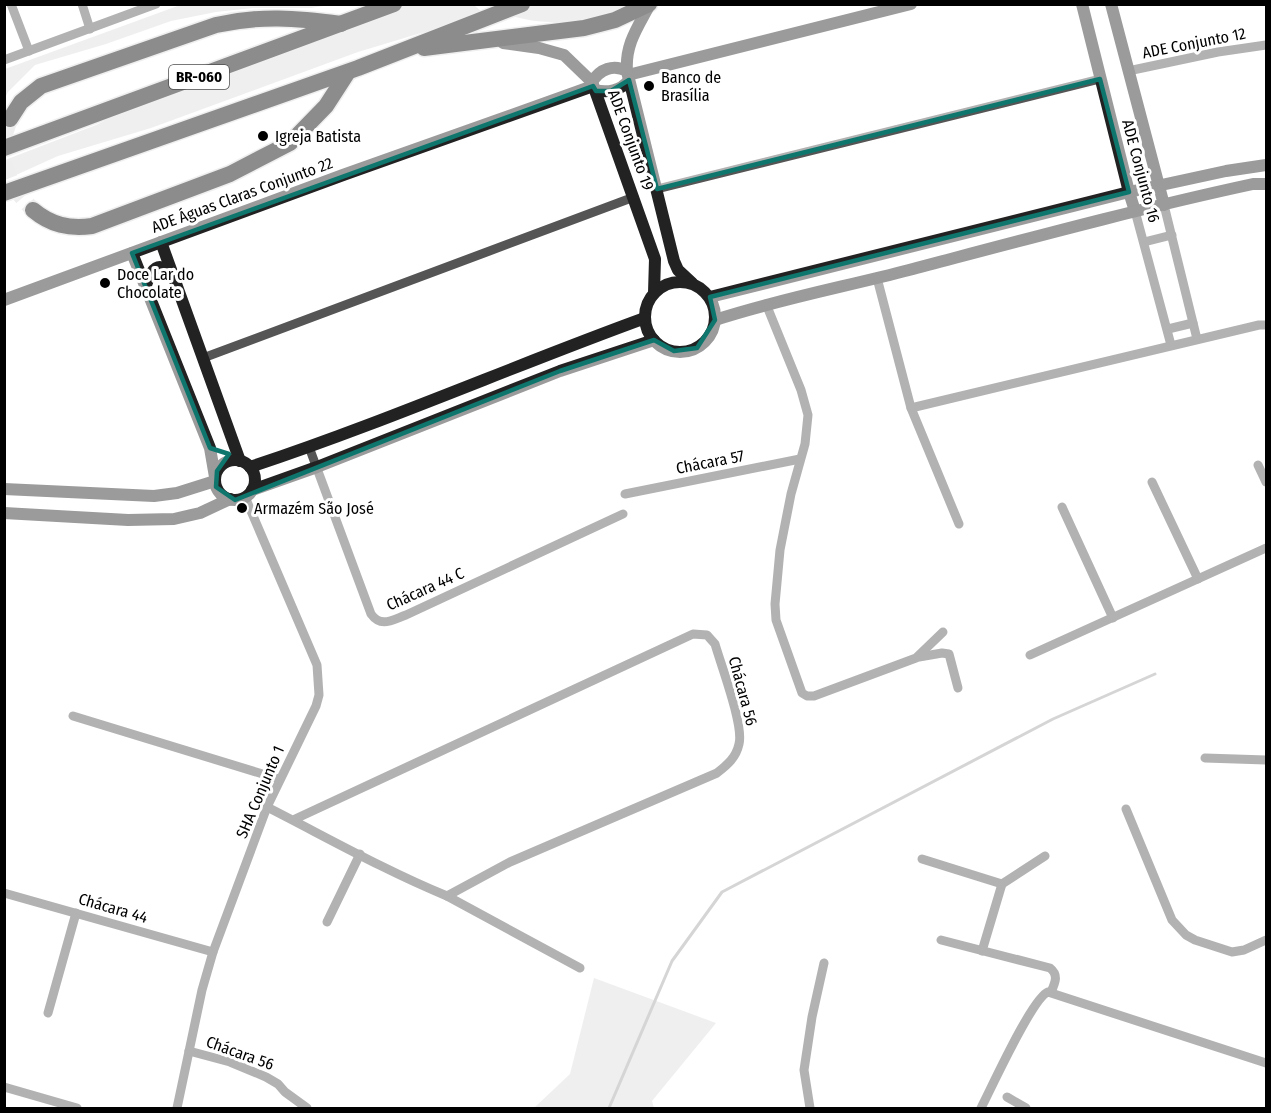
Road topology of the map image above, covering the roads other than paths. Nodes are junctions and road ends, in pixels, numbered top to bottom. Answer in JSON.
{"nodes":[{"id":1,"x":11,"y":4,"type":"edge"},
{"id":2,"x":82,"y":4,"type":"edge"},
{"id":3,"x":522,"y":4,"type":"edge"},
{"id":4,"x":650,"y":4,"type":"edge"},
{"id":5,"x":911,"y":4,"type":"edge"},
{"id":6,"x":1082,"y":4,"type":"edge"},
{"id":7,"x":1111,"y":4,"type":"edge"},
{"id":8,"x":153,"y":5,"type":"edge"},
{"id":9,"x":393,"y":5,"type":"edge"},
{"id":10,"x":342,"y":24,"type":"junction"},
{"id":11,"x":90,"y":29,"type":"junction"},
{"id":12,"x":482,"y":39,"type":"junction"},
{"id":13,"x":1266,"y":45,"type":"edge"},
{"id":14,"x":408,"y":48,"type":"junction"},
{"id":15,"x":28,"y":51,"type":"junction"},
{"id":16,"x":4,"y":60,"type":"edge"},
{"id":17,"x":1128,"y":71,"type":"junction"},
{"id":18,"x":348,"y":72,"type":"junction"},
{"id":19,"x":628,"y":75,"type":"junction"},
{"id":20,"x":1100,"y":79,"type":"junction"},
{"id":21,"x":593,"y":86,"type":"junction"},
{"id":22,"x":10,"y":119,"type":"dead end"},
{"id":23,"x":4,"y":148,"type":"edge"},
{"id":24,"x":1266,"y":165,"type":"edge"},
{"id":25,"x":1266,"y":184,"type":"edge"},
{"id":26,"x":1159,"y":185,"type":"junction"},
{"id":27,"x":657,"y":189,"type":"junction"},
{"id":28,"x":1129,"y":192,"type":"junction"},
{"id":29,"x":4,"y":193,"type":"edge"},
{"id":30,"x":634,"y":197,"type":"junction"},
{"id":31,"x":1164,"y":205,"type":"junction"},
{"id":32,"x":33,"y":210,"type":"tunnel mouth"},
{"id":33,"x":1135,"y":211,"type":"junction"},
{"id":34,"x":1172,"y":235,"type":"junction"},
{"id":35,"x":161,"y":242,"type":"junction"},
{"id":36,"x":1144,"y":242,"type":"junction"},
{"id":37,"x":132,"y":253,"type":"junction"},
{"id":38,"x":173,"y":278,"type":"junction"},
{"id":39,"x":877,"y":278,"type":"junction"},
{"id":40,"x":692,"y":283,"type":"junction"},
{"id":41,"x":146,"y":285,"type":"junction"},
{"id":42,"x":654,"y":293,"type":"junction"},
{"id":43,"x":710,"y":297,"type":"junction"},
{"id":44,"x":4,"y":300,"type":"edge"},
{"id":45,"x":766,"y":304,"type":"junction"},
{"id":46,"x":645,"y":318,"type":"junction"},
{"id":47,"x":716,"y":320,"type":"junction"},
{"id":48,"x":1193,"y":323,"type":"junction"},
{"id":49,"x":1266,"y":326,"type":"edge"},
{"id":50,"x":1168,"y":329,"type":"junction"},
{"id":51,"x":1197,"y":339,"type":"junction"},
{"id":52,"x":654,"y":340,"type":"junction"},
{"id":53,"x":1171,"y":345,"type":"junction"},
{"id":54,"x":554,"y":351,"type":"junction"},
{"id":55,"x":204,"y":358,"type":"junction"},
{"id":56,"x":560,"y":371,"type":"junction"},
{"id":57,"x":911,"y":408,"type":"junction"},
{"id":58,"x":355,"y":429,"type":"junction"},
{"id":59,"x":233,"y":443,"type":"junction"},
{"id":60,"x":309,"y":447,"type":"junction"},
{"id":61,"x":210,"y":448,"type":"junction"},
{"id":62,"x":364,"y":448,"type":"junction"},
{"id":63,"x":800,"y":459,"type":"junction"},
{"id":64,"x":245,"y":464,"type":"junction"},
{"id":65,"x":1258,"y":465,"type":"dead end"},
{"id":66,"x":317,"y":467,"type":"junction"},
{"id":67,"x":215,"y":479,"type":"junction"},
{"id":68,"x":1152,"y":482,"type":"dead end"},
{"id":69,"x":1266,"y":482,"type":"edge"},
{"id":70,"x":4,"y":489,"type":"edge"},
{"id":71,"x":248,"y":493,"type":"junction"},
{"id":72,"x":625,"y":494,"type":"dead end"},
{"id":73,"x":230,"y":499,"type":"junction"},
{"id":74,"x":1062,"y":507,"type":"dead end"},
{"id":75,"x":4,"y":513,"type":"edge"},
{"id":76,"x":623,"y":514,"type":"dead end"},
{"id":77,"x":959,"y":524,"type":"dead end"},
{"id":78,"x":1266,"y":548,"type":"edge"},
{"id":79,"x":1198,"y":579,"type":"junction"},
{"id":80,"x":1113,"y":618,"type":"junction"},
{"id":81,"x":943,"y":632,"type":"dead end"},
{"id":82,"x":1030,"y":655,"type":"dead end"},
{"id":83,"x":916,"y":658,"type":"junction"},
{"id":84,"x":958,"y":688,"type":"dead end"},
{"id":85,"x":73,"y":716,"type":"dead end"},
{"id":86,"x":1205,"y":758,"type":"dead end"},
{"id":87,"x":1266,"y":760,"type":"edge"},
{"id":88,"x":279,"y":779,"type":"junction"},
{"id":89,"x":267,"y":807,"type":"junction"},
{"id":90,"x":1126,"y":809,"type":"dead end"},
{"id":91,"x":293,"y":820,"type":"junction"},
{"id":92,"x":360,"y":854,"type":"junction"},
{"id":93,"x":1045,"y":856,"type":"dead end"},
{"id":94,"x":922,"y":859,"type":"dead end"},
{"id":95,"x":1002,"y":884,"type":"junction"},
{"id":96,"x":4,"y":893,"type":"edge"},
{"id":97,"x":447,"y":896,"type":"junction"},
{"id":98,"x":76,"y":913,"type":"junction"},
{"id":99,"x":327,"y":922,"type":"dead end"},
{"id":100,"x":941,"y":940,"type":"dead end"},
{"id":101,"x":1266,"y":940,"type":"edge"},
{"id":102,"x":982,"y":951,"type":"junction"},
{"id":103,"x":213,"y":952,"type":"junction"},
{"id":104,"x":824,"y":963,"type":"dead end"},
{"id":105,"x":580,"y":968,"type":"dead end"},
{"id":106,"x":1051,"y":992,"type":"junction"},
{"id":107,"x":48,"y":1013,"type":"dead end"},
{"id":108,"x":189,"y":1051,"type":"junction"},
{"id":109,"x":1266,"y":1063,"type":"edge"},
{"id":110,"x":4,"y":1087,"type":"edge"},
{"id":111,"x":1007,"y":1097,"type":"dead end"},
{"id":112,"x":77,"y":1108,"type":"edge"},
{"id":113,"x":177,"y":1108,"type":"edge"},
{"id":114,"x":307,"y":1108,"type":"edge"},
{"id":115,"x":810,"y":1108,"type":"edge"},
{"id":116,"x":981,"y":1108,"type":"edge"},
{"id":117,"x":1026,"y":1108,"type":"edge"}],
"edges":[{"from":1,"to":15,"type":"street"},
{"from":2,"to":11,"type":"street"},
{"from":3,"to":14,"type":"highway","number":"BR-060"},
{"from":4,"to":12,"type":"highway"},
{"from":4,"to":19,"type":"street","name":"ADE Conjunto 19"},
{"from":5,"to":19,"type":"street"},
{"from":6,"to":20,"type":"street","name":"ADE Conjunto 16"},
{"from":7,"to":17,"type":"street","name":"ADE Conjunto 16"},
{"from":8,"to":11,"type":"street"},
{"from":9,"to":10,"type":"highway","number":"BR-060"},
{"from":10,"to":22,"type":"highway"},
{"from":10,"to":23,"type":"highway","number":"BR-060"},
{"from":11,"to":15,"type":"street"},
{"from":12,"to":14,"type":"highway"},
{"from":12,"to":21,"type":"street","name":"ADE Conjunto 19"},
{"from":13,"to":17,"type":"street","name":"ADE Conjunto 12"},
{"from":14,"to":18,"type":"highway","number":"BR-060"},
{"from":15,"to":16,"type":"street"},
{"from":17,"to":26,"type":"street","name":"ADE Conjunto 16"},
{"from":18,"to":29,"type":"highway","number":"BR-060"},
{"from":18,"to":32,"type":"highway"},
{"from":19,"to":21,"type":"street"},
{"from":19,"to":21,"type":"street"},
{"from":19,"to":27,"type":"street","name":"ADE Conjunto 19"},
{"from":20,"to":27,"type":"street"},
{"from":20,"to":28,"type":"street","name":"ADE Conjunto 16"},
{"from":21,"to":30,"type":"street","name":"ADE Conjunto 19"},
{"from":21,"to":35,"type":"street","name":"ADE Águas Claras Conjunto 22"},
{"from":24,"to":26,"type":"street"},
{"from":25,"to":31,"type":"street"},
{"from":26,"to":28,"type":"street"},
{"from":26,"to":31,"type":"street","name":"ADE Conjunto 16"},
{"from":27,"to":40,"type":"street","name":"ADE Conjunto 19"},
{"from":28,"to":33,"type":"street","name":"ADE Conjunto 16"},
{"from":28,"to":43,"type":"street"},
{"from":30,"to":42,"type":"street","name":"ADE Conjunto 19"},
{"from":30,"to":55,"type":"street"},
{"from":31,"to":33,"type":"street"},
{"from":31,"to":34,"type":"street","name":"ADE Conjunto 16"},
{"from":33,"to":36,"type":"street","name":"ADE Conjunto 16"},
{"from":33,"to":39,"type":"street"},
{"from":34,"to":36,"type":"street"},
{"from":34,"to":48,"type":"street","name":"ADE Conjunto 16"},
{"from":35,"to":37,"type":"street","name":"ADE Águas Claras Conjunto 22"},
{"from":35,"to":38,"type":"street"},
{"from":36,"to":50,"type":"street","name":"ADE Conjunto 16"},
{"from":37,"to":41,"type":"street"},
{"from":37,"to":44,"type":"street","name":"ADE Águas Claras Conjunto 22"},
{"from":38,"to":41,"type":"street"},
{"from":38,"to":55,"type":"street"},
{"from":39,"to":45,"type":"street"},
{"from":39,"to":57,"type":"street"},
{"from":40,"to":42,"type":"street"},
{"from":40,"to":43,"type":"street"},
{"from":41,"to":61,"type":"street"},
{"from":42,"to":46,"type":"street"},
{"from":43,"to":47,"type":"street"},
{"from":45,"to":47,"type":"street"},
{"from":45,"to":63,"type":"street"},
{"from":46,"to":52,"type":"street"},
{"from":46,"to":54,"type":"street"},
{"from":47,"to":52,"type":"street"},
{"from":48,"to":50,"type":"street"},
{"from":48,"to":51,"type":"street","name":"ADE Conjunto 16"},
{"from":49,"to":51,"type":"street"},
{"from":50,"to":53,"type":"street","name":"ADE Conjunto 16"},
{"from":51,"to":53,"type":"street"},
{"from":52,"to":56,"type":"street"},
{"from":53,"to":57,"type":"street"},
{"from":54,"to":56,"type":"street"},
{"from":54,"to":58,"type":"street"},
{"from":55,"to":59,"type":"street"},
{"from":56,"to":62,"type":"street"},
{"from":57,"to":77,"type":"street"},
{"from":58,"to":60,"type":"street"},
{"from":58,"to":62,"type":"street"},
{"from":59,"to":61,"type":"street"},
{"from":59,"to":64,"type":"street"},
{"from":60,"to":64,"type":"street"},
{"from":60,"to":66,"type":"street","name":"Chácara 44 C"},
{"from":61,"to":67,"type":"street"},
{"from":62,"to":66,"type":"street"},
{"from":63,"to":72,"type":"street","name":"Chácara 57"},
{"from":63,"to":83,"type":"street"},
{"from":64,"to":67,"type":"street"},
{"from":64,"to":71,"type":"street"},
{"from":65,"to":69,"type":"street"},
{"from":66,"to":71,"type":"street"},
{"from":66,"to":76,"type":"street","name":"Chácara 44 C"},
{"from":67,"to":70,"type":"street"},
{"from":67,"to":73,"type":"street"},
{"from":68,"to":79,"type":"street"},
{"from":71,"to":73,"type":"street"},
{"from":71,"to":88,"type":"street","name":"SHA Conjunto 1"},
{"from":73,"to":75,"type":"street"},
{"from":74,"to":80,"type":"street"},
{"from":78,"to":79,"type":"street"},
{"from":79,"to":80,"type":"street"},
{"from":80,"to":82,"type":"street"},
{"from":81,"to":83,"type":"street"},
{"from":83,"to":84,"type":"street"},
{"from":85,"to":88,"type":"street"},
{"from":86,"to":87,"type":"street"},
{"from":88,"to":89,"type":"street","name":"SHA Conjunto 1"},
{"from":89,"to":91,"type":"street"},
{"from":89,"to":103,"type":"street","name":"SHA Conjunto 1"},
{"from":90,"to":101,"type":"street"},
{"from":91,"to":92,"type":"street"},
{"from":91,"to":97,"type":"street","name":"Chácara 56"},
{"from":92,"to":97,"type":"street"},
{"from":92,"to":99,"type":"street"},
{"from":93,"to":95,"type":"street"},
{"from":94,"to":95,"type":"street"},
{"from":95,"to":102,"type":"street"},
{"from":96,"to":98,"type":"street","name":"Chácara 44"},
{"from":97,"to":105,"type":"street"},
{"from":98,"to":103,"type":"street","name":"Chácara 44"},
{"from":98,"to":107,"type":"street"},
{"from":100,"to":102,"type":"street"},
{"from":102,"to":106,"type":"street"},
{"from":103,"to":108,"type":"street","name":"SHA Conjunto 1"},
{"from":104,"to":115,"type":"street"},
{"from":106,"to":109,"type":"street"},
{"from":106,"to":116,"type":"street"},
{"from":108,"to":113,"type":"street","name":"SHA Conjunto 1"},
{"from":108,"to":114,"type":"street","name":"Chácara 56"},
{"from":110,"to":112,"type":"street"},
{"from":111,"to":117,"type":"street"}]}
